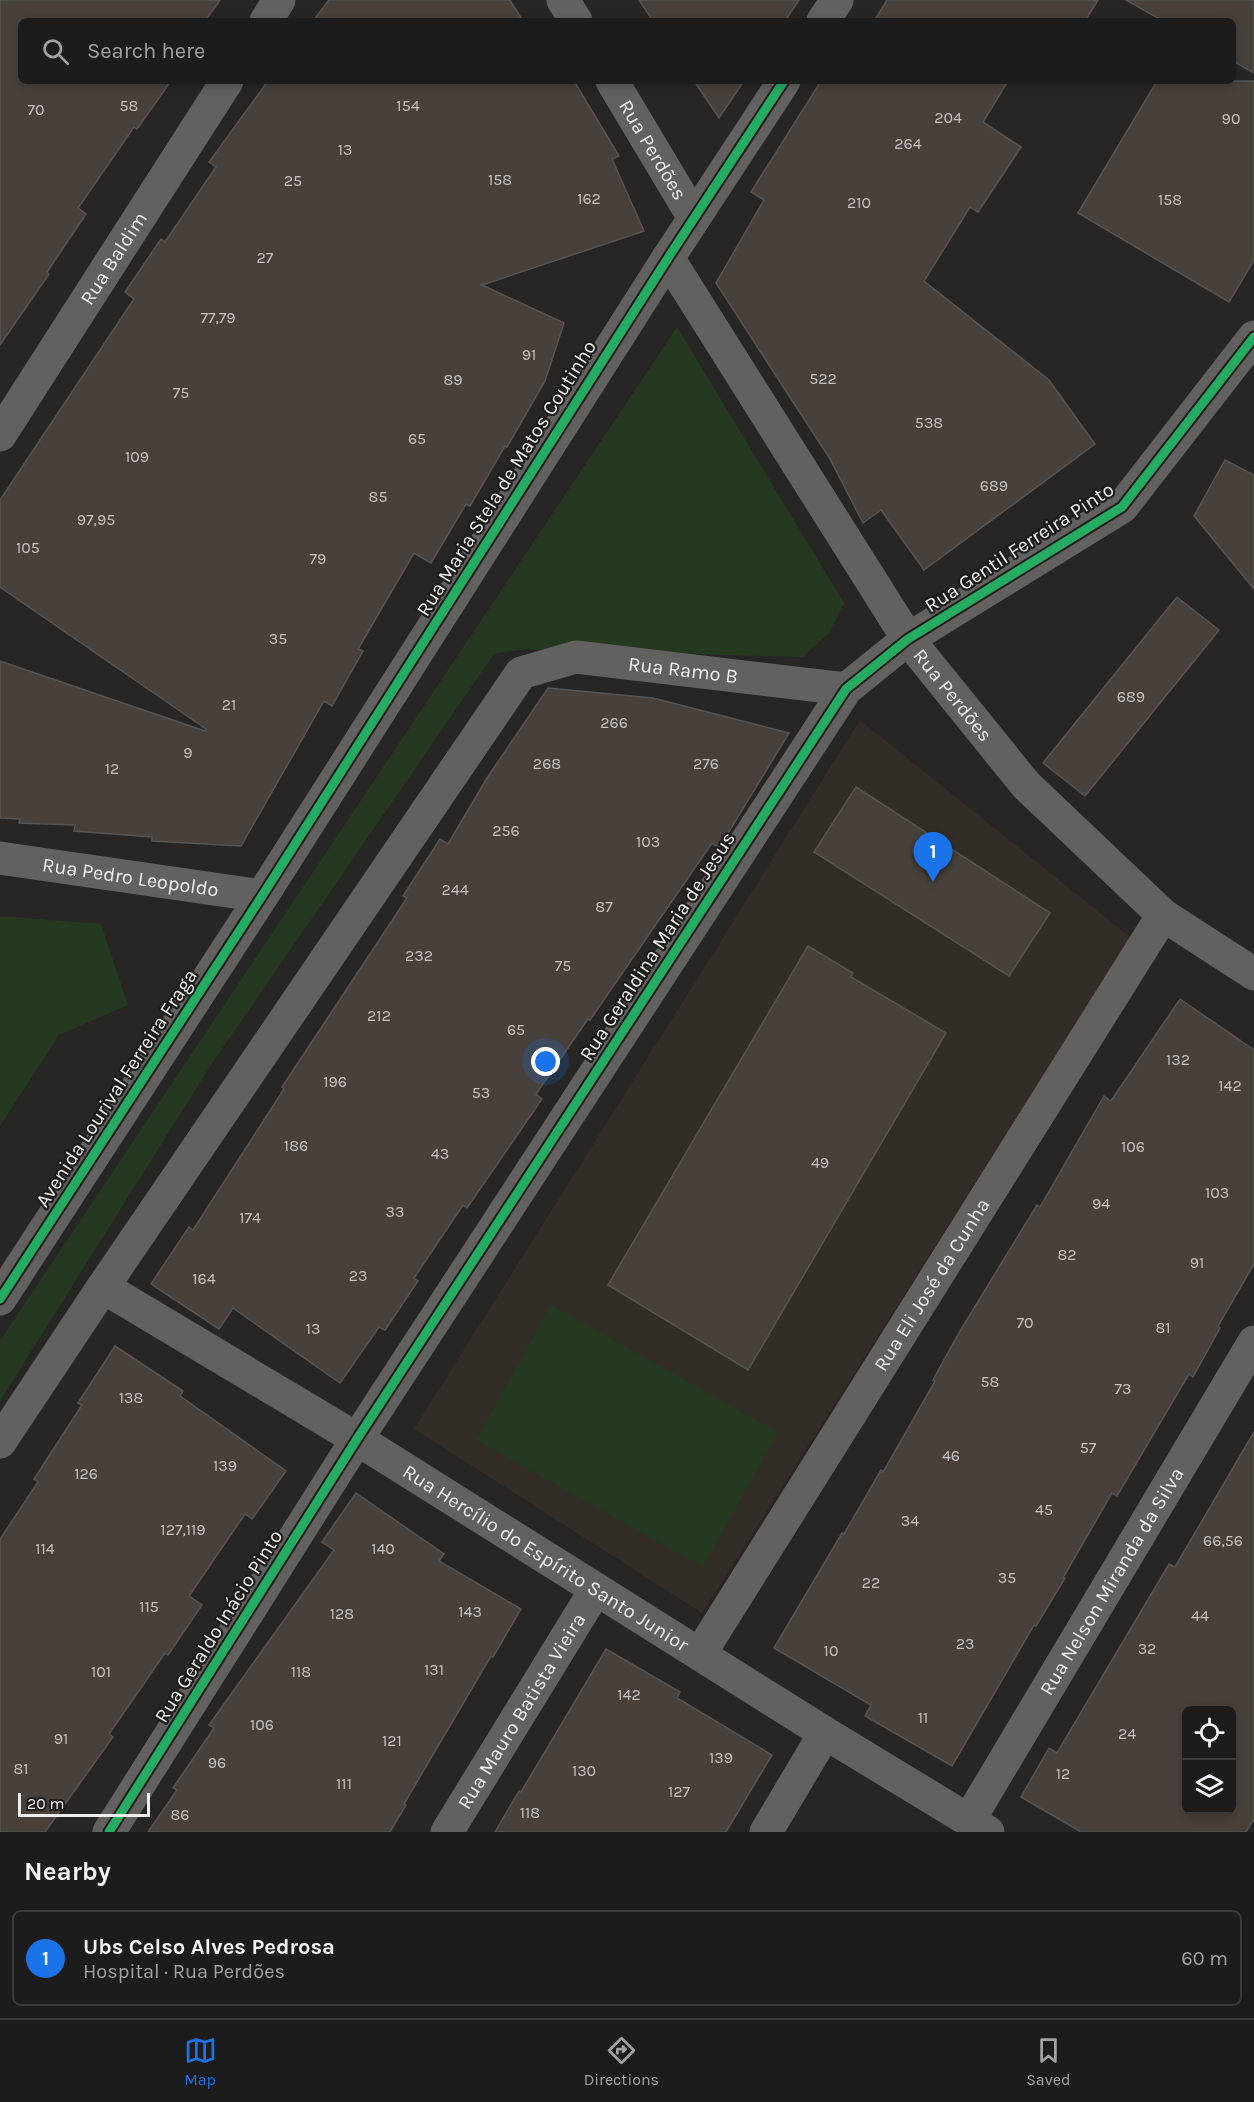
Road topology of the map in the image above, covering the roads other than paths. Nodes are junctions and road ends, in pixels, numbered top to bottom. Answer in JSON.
{"nodes":[{"id":1,"x":279,"y":0,"type":"edge"},
{"id":2,"x":563,"y":0,"type":"edge"},
{"id":3,"x":837,"y":0,"type":"edge"},
{"id":4,"x":268,"y":18,"type":"edge"},
{"id":5,"x":574,"y":18,"type":"edge"},
{"id":6,"x":825,"y":18,"type":"edge"},
{"id":7,"x":225,"y":84,"type":"edge"},
{"id":8,"x":614,"y":84,"type":"edge"},
{"id":9,"x":782,"y":84,"type":"edge"},
{"id":10,"x":694,"y":218,"type":"junction"},
{"id":11,"x":668,"y":258,"type":"junction"},
{"id":12,"x":1254,"y":337,"type":"edge"},
{"id":13,"x":0,"y":435,"type":"edge"},
{"id":14,"x":908,"y":639,"type":"junction"},
{"id":15,"x":846,"y":689,"type":"junction"},
{"id":16,"x":0,"y":858,"type":"edge"},
{"id":17,"x":262,"y":896,"type":"junction"},
{"id":18,"x":1163,"y":915,"type":"junction"},
{"id":19,"x":1254,"y":974,"type":"edge"},
{"id":20,"x":103,"y":1287,"type":"junction"},
{"id":21,"x":0,"y":1299,"type":"edge"},
{"id":22,"x":1254,"y":1342,"type":"edge"},
{"id":23,"x":357,"y":1439,"type":"junction"},
{"id":24,"x":0,"y":1442,"type":"edge"},
{"id":25,"x":596,"y":1589,"type":"junction"},
{"id":26,"x":700,"y":1654,"type":"junction"},
{"id":27,"x":825,"y":1733,"type":"junction"},
{"id":28,"x":978,"y":1826,"type":"edge"},
{"id":29,"x":109,"y":1832,"type":"edge"},
{"id":30,"x":447,"y":1832,"type":"edge"},
{"id":31,"x":766,"y":1832,"type":"edge"}],
"edges":[{"from":1,"to":4,"type":"street"},
{"from":2,"to":5,"type":"street"},
{"from":3,"to":6,"type":"street"},
{"from":7,"to":13,"type":"street","name":"Rua Baldim"},
{"from":8,"to":10,"type":"street","name":"Rua Perdões"},
{"from":9,"to":10,"type":"street","name":"Rua Maria Stela de Matos Coutinho"},
{"from":10,"to":11,"type":"street","name":"Rua Maria Stela de Matos Coutinho"},
{"from":11,"to":14,"type":"street","name":"Rua Perdões"},
{"from":11,"to":17,"type":"street","name":"Rua Maria Stela de Matos Coutinho"},
{"from":12,"to":14,"type":"street","name":"Rua Gentil Ferreira Pinto"},
{"from":14,"to":15,"type":"street","name":"Rua Geraldina Maria de Jesus"},
{"from":14,"to":18,"type":"street","name":"Rua Perdões"},
{"from":15,"to":20,"type":"street","name":"Rua Ramo B"},
{"from":15,"to":23,"type":"street","name":"Rua Geraldina Maria de Jesus"},
{"from":16,"to":17,"type":"street","name":"Rua Pedro Leopoldo"},
{"from":17,"to":21,"type":"street","name":"Avenida Lourival Ferreira Fraga"},
{"from":18,"to":19,"type":"street","name":"Rua Perdões"},
{"from":18,"to":26,"type":"street","name":"Rua Eli José da Cunha"},
{"from":20,"to":23,"type":"street","name":"Rua Hercílio do Espírito Santo Junior"},
{"from":20,"to":24,"type":"street"},
{"from":22,"to":28,"type":"street","name":"Rua Nelson Miranda da Silva"},
{"from":23,"to":25,"type":"street","name":"Rua Hercílio do Espírito Santo Junior"},
{"from":23,"to":29,"type":"street","name":"Rua Geraldo Inácio Pinto"},
{"from":25,"to":26,"type":"street","name":"Rua Hercílio do Espírito Santo Junior"},
{"from":25,"to":30,"type":"street","name":"Rua Mauro Batista Vieira"},
{"from":26,"to":27,"type":"street","name":"Rua Hercílio do Espírito Santo Junior"},
{"from":27,"to":28,"type":"street","name":"Rua Hercílio do Espírito Santo Junior"},
{"from":27,"to":31,"type":"street"}]}
